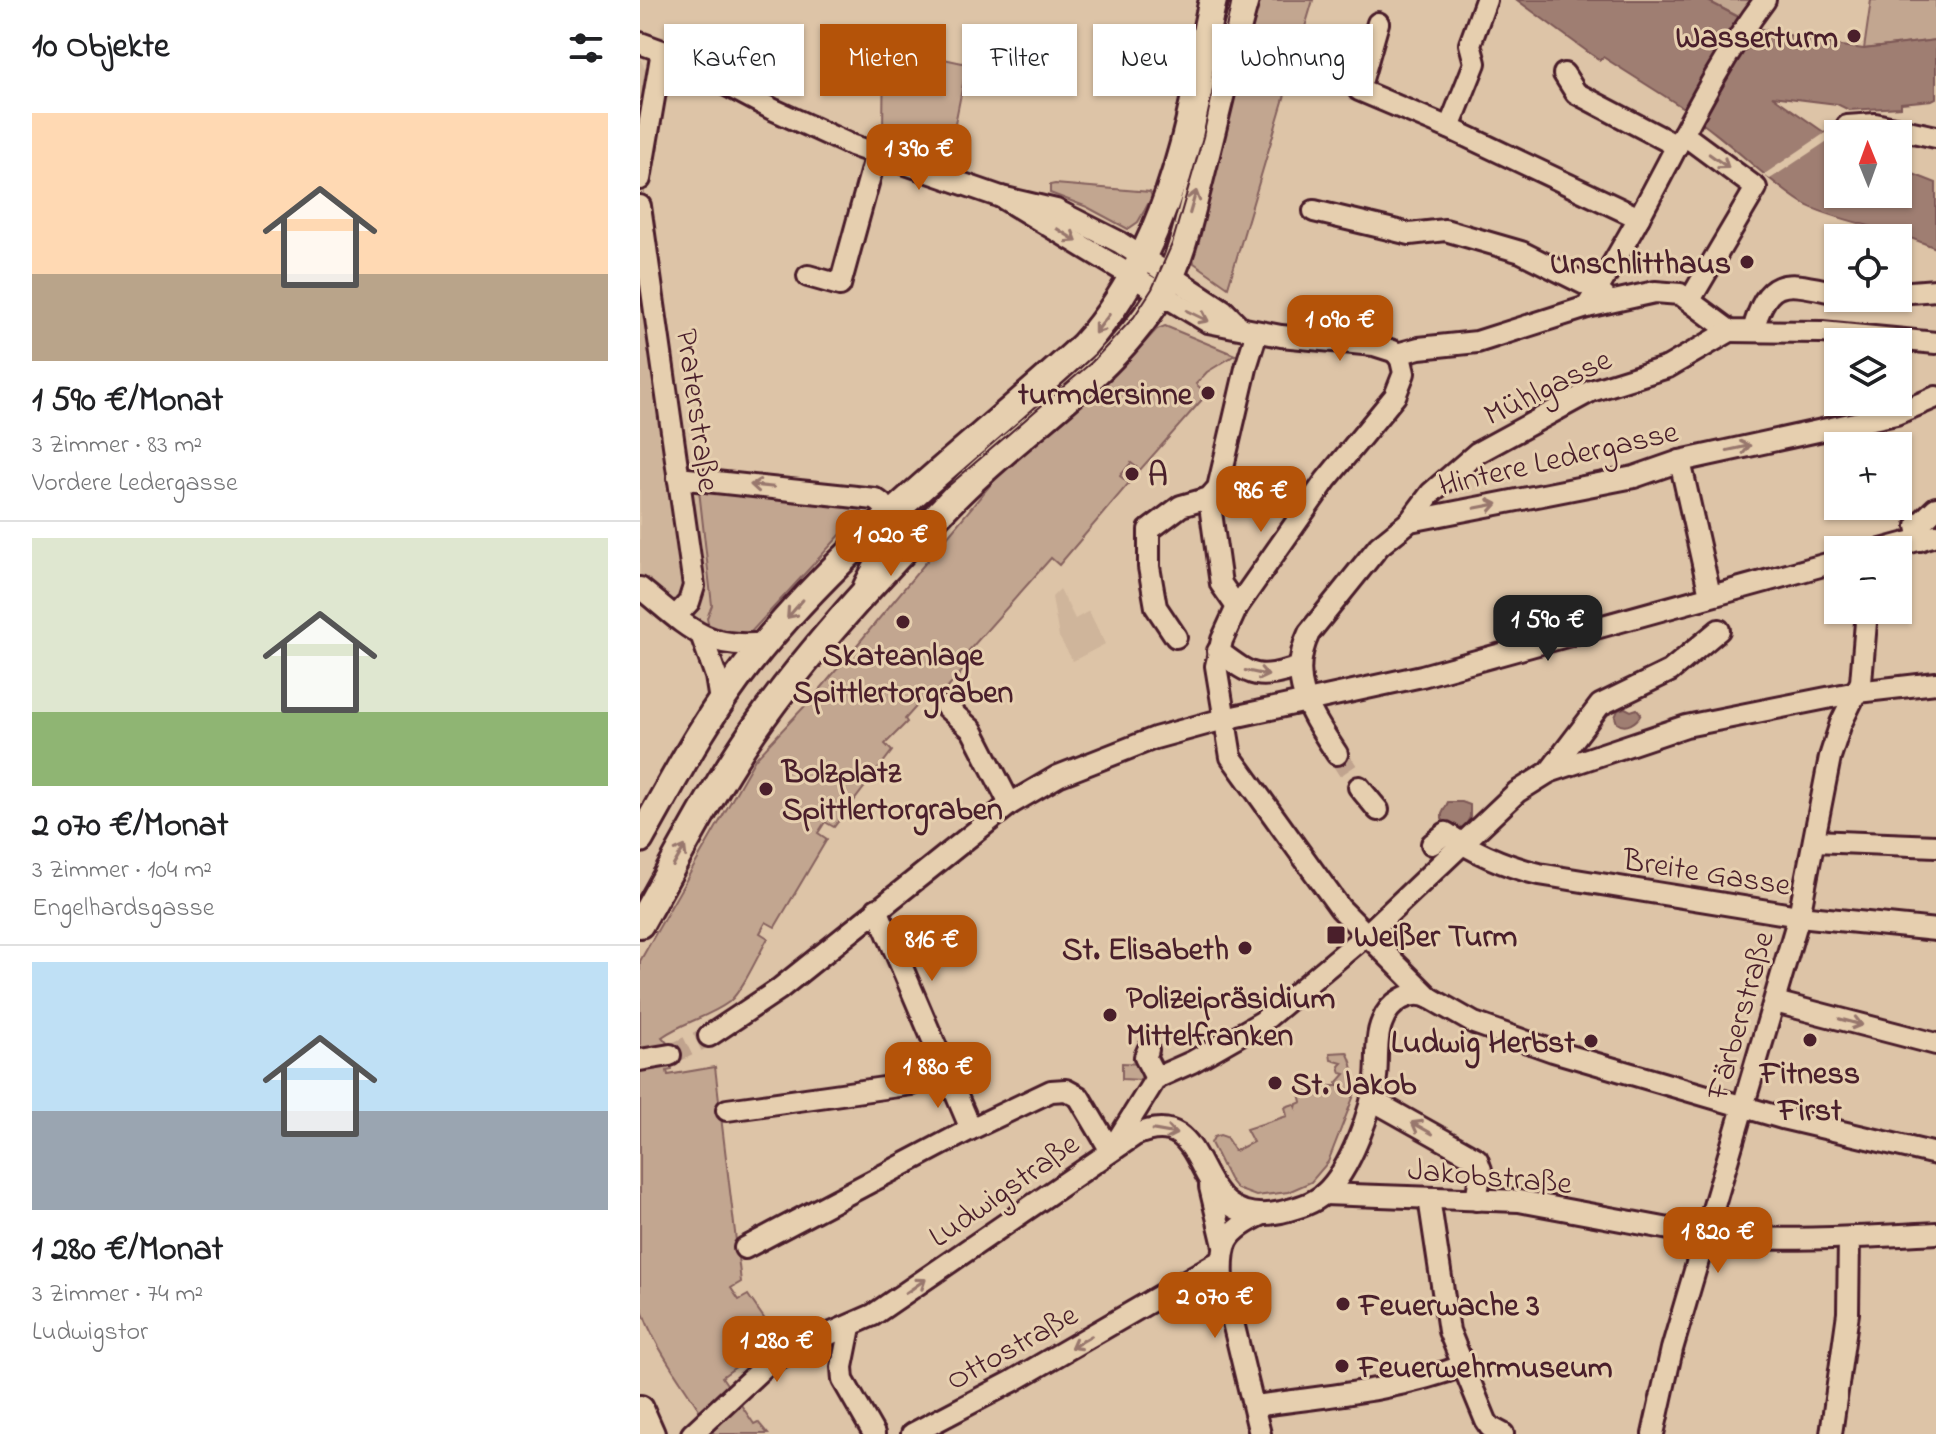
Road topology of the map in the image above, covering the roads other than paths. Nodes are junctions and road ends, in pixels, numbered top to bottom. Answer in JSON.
{"nodes":[{"id":1,"x":1213,"y":0,"type":"edge"},
{"id":2,"x":1245,"y":0,"type":"edge"},
{"id":3,"x":1486,"y":0,"type":"edge"},
{"id":4,"x":1765,"y":0,"type":"edge"},
{"id":5,"x":1378,"y":23,"type":"dead end"},
{"id":6,"x":640,"y":43,"type":"edge"},
{"id":7,"x":662,"y":51,"type":"junction"},
{"id":8,"x":1564,"y":74,"type":"dead end"},
{"id":9,"x":1449,"y":128,"type":"junction"},
{"id":10,"x":1684,"y":132,"type":"junction"},
{"id":11,"x":1912,"y":132,"type":"edge"},
{"id":12,"x":1936,"y":137,"type":"edge"},
{"id":13,"x":876,"y":154,"type":"junction"},
{"id":14,"x":640,"y":179,"type":"edge"},
{"id":15,"x":640,"y":206,"type":"edge"},
{"id":16,"x":1314,"y":211,"type":"dead end"},
{"id":17,"x":1643,"y":216,"type":"junction"},
{"id":18,"x":1137,"y":267,"type":"junction"},
{"id":19,"x":808,"y":276,"type":"dead end"},
{"id":20,"x":1165,"y":286,"type":"junction"},
{"id":21,"x":1824,"y":290,"type":"edge"},
{"id":22,"x":1936,"y":290,"type":"edge"},
{"id":23,"x":1912,"y":292,"type":"edge"},
{"id":24,"x":1689,"y":296,"type":"junction"},
{"id":25,"x":1596,"y":298,"type":"junction"},
{"id":26,"x":1248,"y":330,"type":"junction"},
{"id":27,"x":1730,"y":331,"type":"junction"},
{"id":28,"x":1753,"y":331,"type":"junction"},
{"id":29,"x":1936,"y":343,"type":"edge"},
{"id":30,"x":1397,"y":354,"type":"junction"},
{"id":31,"x":1936,"y":397,"type":"edge"},
{"id":32,"x":1680,"y":461,"type":"junction"},
{"id":33,"x":678,"y":478,"type":"junction"},
{"id":34,"x":1209,"y":498,"type":"junction"},
{"id":35,"x":1936,"y":508,"type":"edge"},
{"id":36,"x":889,"y":514,"type":"junction"},
{"id":37,"x":1410,"y":521,"type":"junction"},
{"id":38,"x":1928,"y":538,"type":"edge"},
{"id":39,"x":1824,"y":565,"type":"edge"},
{"id":40,"x":640,"y":588,"type":"edge"},
{"id":41,"x":1710,"y":595,"type":"junction"},
{"id":42,"x":856,"y":604,"type":"junction"},
{"id":43,"x":1237,"y":607,"type":"junction"},
{"id":44,"x":676,"y":616,"type":"junction"},
{"id":45,"x":1866,"y":624,"type":"edge"},
{"id":46,"x":1719,"y":630,"type":"dead end"},
{"id":47,"x":702,"y":637,"type":"junction"},
{"id":48,"x":1176,"y":637,"type":"dead end"},
{"id":49,"x":765,"y":643,"type":"junction"},
{"id":50,"x":1218,"y":651,"type":"junction"},
{"id":51,"x":1300,"y":667,"type":"junction"},
{"id":52,"x":1936,"y":683,"type":"edge"},
{"id":53,"x":1857,"y":692,"type":"junction"},
{"id":54,"x":720,"y":701,"type":"junction"},
{"id":55,"x":1305,"y":703,"type":"junction"},
{"id":56,"x":946,"y":707,"type":"dead end"},
{"id":57,"x":1224,"y":719,"type":"junction"},
{"id":58,"x":1337,"y":754,"type":"tunnel mouth"},
{"id":59,"x":1549,"y":772,"type":"junction"},
{"id":60,"x":1359,"y":787,"type":"tunnel mouth"},
{"id":61,"x":1010,"y":804,"type":"junction"},
{"id":62,"x":1378,"y":810,"type":"dead end"},
{"id":63,"x":640,"y":839,"type":"edge"},
{"id":64,"x":1814,"y":841,"type":"junction"},
{"id":65,"x":1432,"y":844,"type":"dead end"},
{"id":66,"x":1936,"y":846,"type":"edge"},
{"id":67,"x":1467,"y":847,"type":"junction"},
{"id":68,"x":877,"y":909,"type":"junction"},
{"id":69,"x":1799,"y":916,"type":"junction"},
{"id":70,"x":640,"y":924,"type":"edge"},
{"id":71,"x":1936,"y":930,"type":"edge"},
{"id":72,"x":1366,"y":935,"type":"junction"},
{"id":73,"x":1430,"y":998,"type":"junction"},
{"id":74,"x":1775,"y":1002,"type":"junction"},
{"id":75,"x":713,"y":1034,"type":"tunnel mouth"},
{"id":76,"x":1936,"y":1044,"type":"edge"},
{"id":77,"x":1148,"y":1050,"type":"dead end"},
{"id":78,"x":670,"y":1055,"type":"tunnel mouth"},
{"id":79,"x":640,"y":1060,"type":"edge"},
{"id":80,"x":946,"y":1073,"type":"junction"},
{"id":81,"x":1156,"y":1078,"type":"junction"},
{"id":82,"x":1372,"y":1100,"type":"junction"},
{"id":83,"x":1744,"y":1107,"type":"junction"},
{"id":84,"x":727,"y":1110,"type":"dead end"},
{"id":85,"x":971,"y":1129,"type":"junction"},
{"id":86,"x":1111,"y":1151,"type":"junction"},
{"id":87,"x":1936,"y":1154,"type":"edge"},
{"id":88,"x":1209,"y":1182,"type":"junction"},
{"id":89,"x":1324,"y":1194,"type":"junction"},
{"id":90,"x":1429,"y":1198,"type":"junction"},
{"id":91,"x":1476,"y":1200,"type":"junction"},
{"id":92,"x":1261,"y":1215,"type":"junction"},
{"id":93,"x":1936,"y":1233,"type":"edge"},
{"id":94,"x":1707,"y":1236,"type":"junction"},
{"id":95,"x":1849,"y":1238,"type":"junction"},
{"id":96,"x":745,"y":1248,"type":"dead end"},
{"id":97,"x":1223,"y":1253,"type":"junction"},
{"id":98,"x":850,"y":1327,"type":"junction"},
{"id":99,"x":1465,"y":1365,"type":"junction"},
{"id":100,"x":1255,"y":1406,"type":"junction"},
{"id":101,"x":640,"y":1409,"type":"edge"},
{"id":102,"x":699,"y":1427,"type":"edge"},
{"id":103,"x":651,"y":1434,"type":"edge"},
{"id":104,"x":874,"y":1434,"type":"edge"},
{"id":105,"x":912,"y":1434,"type":"edge"},
{"id":106,"x":1260,"y":1434,"type":"edge"},
{"id":107,"x":1503,"y":1434,"type":"edge"},
{"id":108,"x":1653,"y":1434,"type":"edge"},
{"id":109,"x":1831,"y":1434,"type":"edge"}],
"edges":[{"from":1,"to":18,"type":"main road"},
{"from":20,"to":2,"type":"main road","one_way":true},
{"from":3,"to":9,"type":"street"},
{"from":4,"to":10,"type":"street"},
{"from":5,"to":9,"type":"street"},
{"from":6,"to":7,"type":"street"},
{"from":7,"to":13,"type":"street"},
{"from":7,"to":14,"type":"street"},
{"from":8,"to":10,"type":"street"},
{"from":9,"to":17,"type":"street"},
{"from":10,"to":17,"type":"street"},
{"from":10,"to":24,"type":"street","one_way":true},
{"from":11,"to":12,"type":"street"},
{"from":13,"to":18,"type":"street"},
{"from":13,"to":19,"type":"street"},
{"from":15,"to":33,"type":"street","name":"Praterstraße"},
{"from":16,"to":25,"type":"street"},
{"from":17,"to":25,"type":"street"},
{"from":18,"to":20,"type":"street"},
{"from":18,"to":36,"type":"main road","one_way":true},
{"from":20,"to":26,"type":"street"},
{"from":20,"to":42,"type":"main road"},
{"from":21,"to":28,"type":"street"},
{"from":22,"to":23,"type":"street"},
{"from":24,"to":25,"type":"street"},
{"from":24,"to":27,"type":"street"},
{"from":25,"to":30,"type":"street"},
{"from":26,"to":30,"type":"street"},
{"from":26,"to":34,"type":"street"},
{"from":27,"to":28,"type":"street"},
{"from":27,"to":37,"type":"street","name":"Mühlgasse"},
{"from":28,"to":29,"type":"street"},
{"from":30,"to":43,"type":"street"},
{"from":32,"to":31,"type":"street","name":"Hintere Ledergasse","one_way":true},
{"from":37,"to":32,"type":"street","name":"Hintere Ledergasse","one_way":true},
{"from":32,"to":41,"type":"street"},
{"from":36,"to":33,"type":"street","one_way":true},
{"from":33,"to":44,"type":"street","name":"Praterstraße"},
{"from":34,"to":43,"type":"street"},
{"from":34,"to":48,"type":"street"},
{"from":35,"to":38,"type":"street"},
{"from":36,"to":42,"type":"street"},
{"from":36,"to":49,"type":"main road","one_way":true},
{"from":37,"to":51,"type":"street","name":"Hintere Ledergasse"},
{"from":39,"to":41,"type":"street"},
{"from":40,"to":44,"type":"street"},
{"from":41,"to":55,"type":"street"},
{"from":70,"to":42,"type":"main road","one_way":true},
{"from":43,"to":50,"type":"street"},
{"from":44,"to":47,"type":"street"},
{"from":45,"to":53,"type":"street","name":"Färberstraße"},
{"from":46,"to":59,"type":"street"},
{"from":47,"to":49,"type":"street"},
{"from":47,"to":54,"type":"street"},
{"from":49,"to":54,"type":"main road"},
{"from":50,"to":51,"type":"street","one_way":true},
{"from":50,"to":57,"type":"street"},
{"from":51,"to":55,"type":"street","name":"Hintere Ledergasse"},
{"from":52,"to":53,"type":"street"},
{"from":53,"to":59,"type":"street"},
{"from":53,"to":64,"type":"street","name":"Färberstraße"},
{"from":54,"to":63,"type":"main road"},
{"from":55,"to":57,"type":"street"},
{"from":55,"to":58,"type":"street"},
{"from":56,"to":61,"type":"street"},
{"from":57,"to":61,"type":"street"},
{"from":57,"to":72,"type":"street"},
{"from":59,"to":67,"type":"street"},
{"from":60,"to":62,"type":"street"},
{"from":61,"to":68,"type":"street"},
{"from":64,"to":66,"type":"street"},
{"from":64,"to":69,"type":"street","name":"Färberstraße"},
{"from":65,"to":67,"type":"street"},
{"from":67,"to":69,"type":"street","name":"Breite Gasse"},
{"from":67,"to":72,"type":"street"},
{"from":68,"to":75,"type":"street"},
{"from":68,"to":80,"type":"street"},
{"from":69,"to":71,"type":"street","name":"Breite Gasse"},
{"from":69,"to":74,"type":"street","name":"Färberstraße"},
{"from":72,"to":73,"type":"street"},
{"from":72,"to":81,"type":"street"},
{"from":73,"to":82,"type":"street"},
{"from":73,"to":83,"type":"street"},
{"from":74,"to":76,"type":"street","one_way":true},
{"from":74,"to":83,"type":"street","name":"Färberstraße"},
{"from":77,"to":81,"type":"street"},
{"from":78,"to":79,"type":"street"},
{"from":80,"to":84,"type":"street"},
{"from":80,"to":85,"type":"street"},
{"from":81,"to":86,"type":"street"},
{"from":82,"to":89,"type":"street"},
{"from":91,"to":82,"type":"street","one_way":true},
{"from":83,"to":87,"type":"street"},
{"from":83,"to":94,"type":"street","name":"Färberstraße"},
{"from":85,"to":86,"type":"street"},
{"from":85,"to":96,"type":"street"},
{"from":86,"to":88,"type":"street","name":"Ludwigstraße","one_way":true},
{"from":98,"to":86,"type":"street","name":"Ludwigstraße","one_way":true},
{"from":88,"to":92,"type":"street"},
{"from":88,"to":97,"type":"street"},
{"from":89,"to":90,"type":"street","name":"Jakobstraße"},
{"from":89,"to":92,"type":"street"},
{"from":90,"to":91,"type":"street","name":"Jakobstraße"},
{"from":90,"to":99,"type":"street"},
{"from":91,"to":94,"type":"street","name":"Jakobstraße"},
{"from":92,"to":97,"type":"street","name":"Ottostraße"},
{"from":93,"to":95,"type":"street","name":"Jakobstraße"},
{"from":94,"to":95,"type":"street","name":"Jakobstraße"},
{"from":94,"to":108,"type":"street","name":"Färberstraße"},
{"from":95,"to":109,"type":"street"},
{"from":97,"to":100,"type":"street"},
{"from":97,"to":105,"type":"street","name":"Ottostraße","one_way":true},
{"from":98,"to":102,"type":"street","name":"Ludwigstraße"},
{"from":98,"to":104,"type":"street"},
{"from":99,"to":100,"type":"street"},
{"from":99,"to":107,"type":"street"},
{"from":100,"to":106,"type":"street"},
{"from":101,"to":103,"type":"main road"}]}
